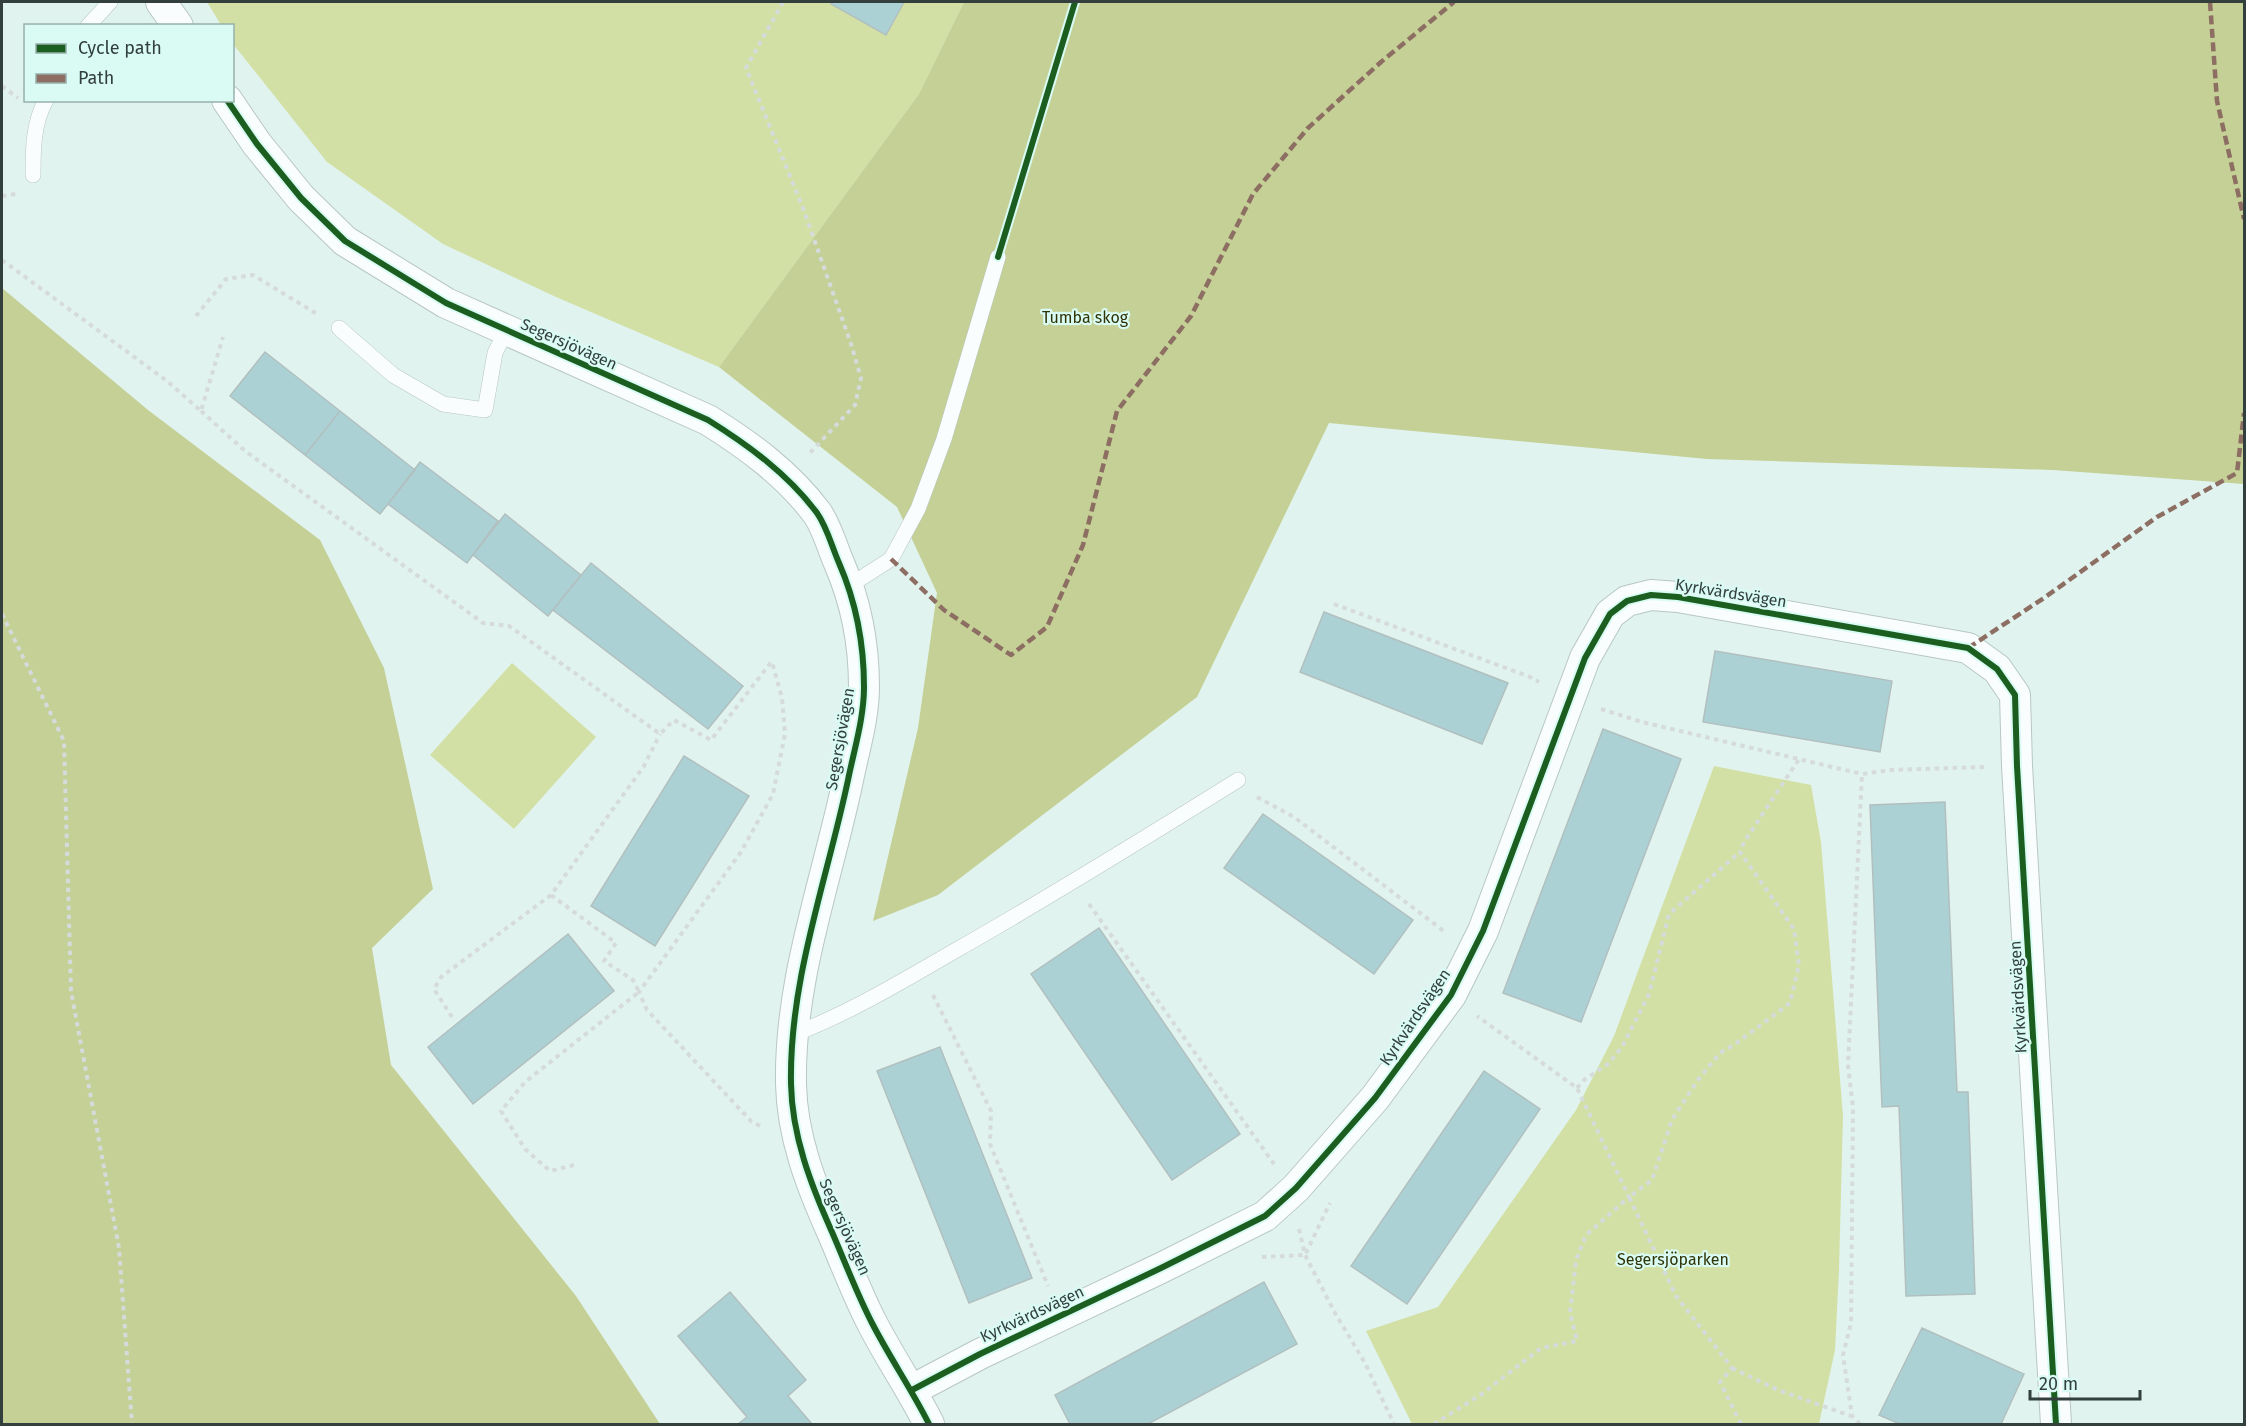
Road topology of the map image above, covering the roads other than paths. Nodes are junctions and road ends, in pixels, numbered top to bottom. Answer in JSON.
{"nodes":[{"id":1,"x":110,"y":2,"type":"edge"},
{"id":2,"x":161,"y":2,"type":"edge"},
{"id":3,"x":90,"y":24,"type":"edge"},
{"id":4,"x":177,"y":24,"type":"edge"},
{"id":5,"x":44,"y":102,"type":"edge"},
{"id":6,"x":228,"y":102,"type":"edge"},
{"id":7,"x":33,"y":175,"type":"dead end"},
{"id":8,"x":998,"y":257,"type":"dead end"},
{"id":9,"x":339,"y":328,"type":"road end"},
{"id":10,"x":506,"y":331,"type":"junction"},
{"id":11,"x":849,"y":586,"type":"junction"},
{"id":12,"x":1238,"y":780,"type":"road end"},
{"id":13,"x":792,"y":1035,"type":"junction"},
{"id":14,"x":912,"y":1389,"type":"junction"},
{"id":15,"x":929,"y":1425,"type":"edge"},
{"id":16,"x":2056,"y":1425,"type":"edge"}],
"edges":[{"from":1,"to":3,"type":"lane"},
{"from":2,"to":4,"type":"street"},
{"from":5,"to":7,"type":"lane"},
{"from":6,"to":10,"type":"street","name":"Segersjövägen"},
{"from":8,"to":11,"type":"lane"},
{"from":9,"to":10,"type":"lane"},
{"from":10,"to":11,"type":"street","name":"Segersjövägen"},
{"from":11,"to":13,"type":"street","name":"Segersjövägen"},
{"from":12,"to":13,"type":"lane"},
{"from":13,"to":14,"type":"street","name":"Segersjövägen"},
{"from":14,"to":15,"type":"street","name":"Segersjövägen"},
{"from":14,"to":16,"type":"street","name":"Kyrkvärdsvägen"}]}
